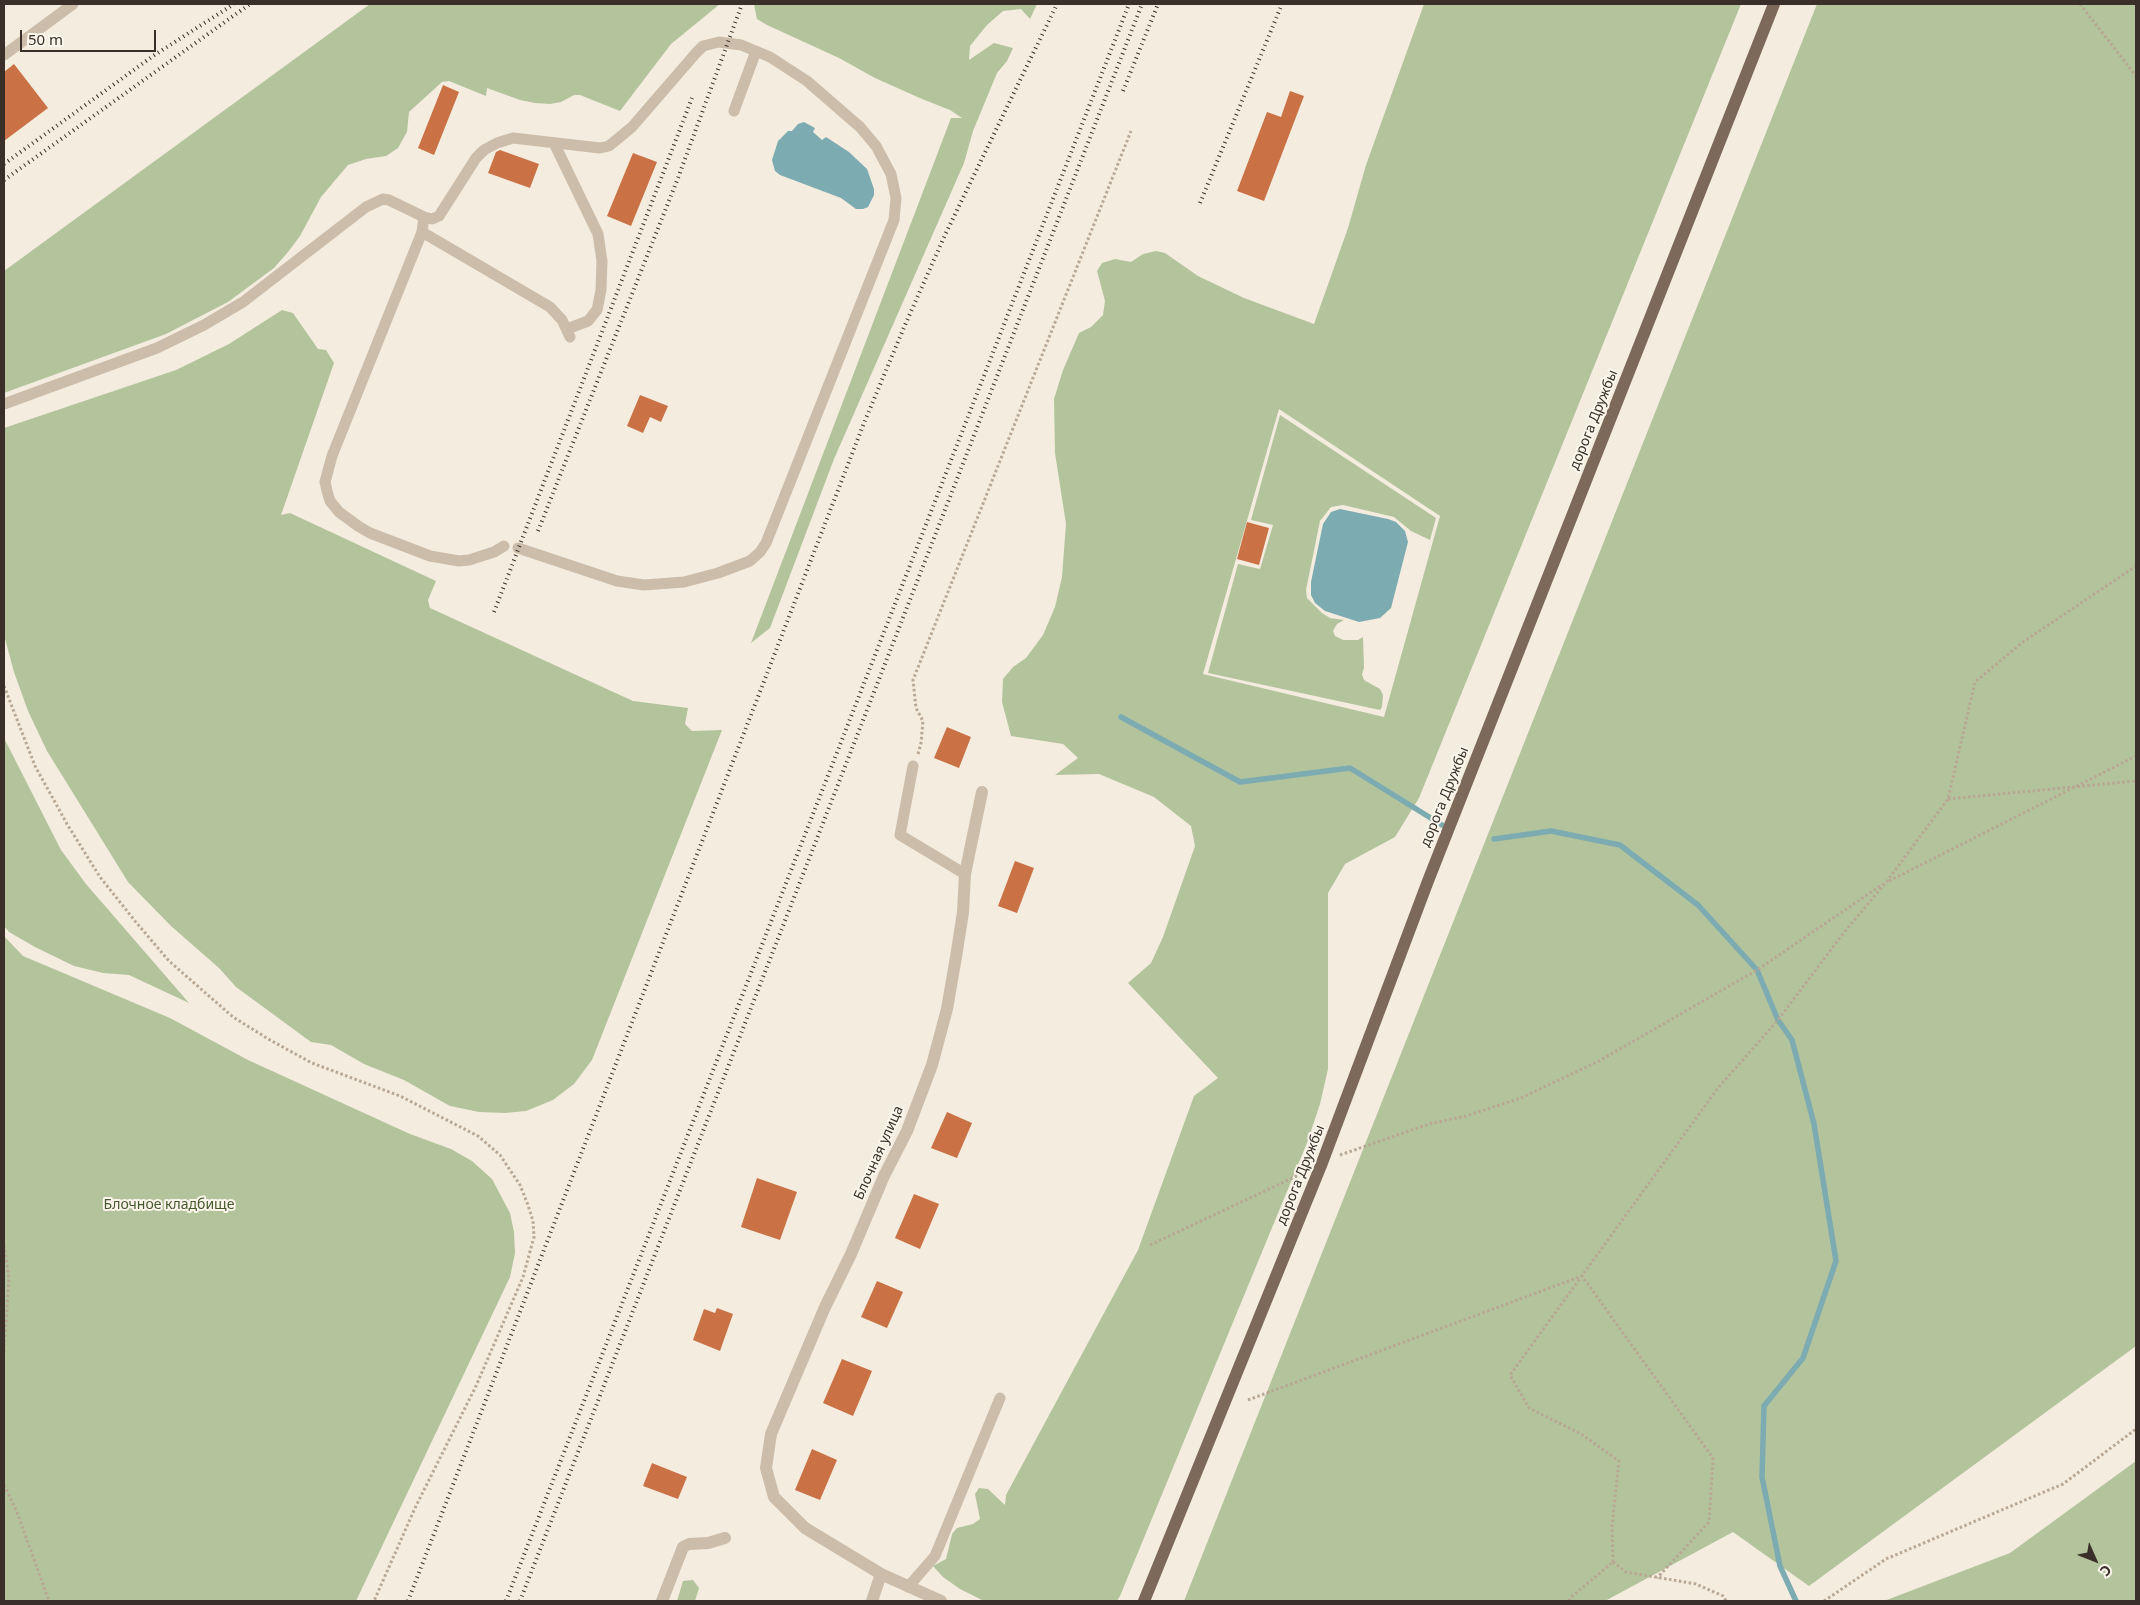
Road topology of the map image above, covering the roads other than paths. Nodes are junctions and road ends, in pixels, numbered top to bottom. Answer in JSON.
{"nodes":[{"id":1,"x":74,"y":4,"type":"edge"},
{"id":2,"x":1774,"y":4,"type":"edge"},
{"id":3,"x":756,"y":51,"type":"junction"},
{"id":4,"x":4,"y":55,"type":"edge"},
{"id":5,"x":734,"y":111,"type":"dead end"},
{"id":6,"x":554,"y":143,"type":"junction"},
{"id":7,"x":424,"y":217,"type":"junction"},
{"id":8,"x":422,"y":232,"type":"junction"},
{"id":9,"x":4,"y":404,"type":"edge"},
{"id":10,"x":504,"y":546,"type":"dead end"},
{"id":11,"x":518,"y":548,"type":"dead end"},
{"id":12,"x":913,"y":766,"type":"road end"},
{"id":13,"x":982,"y":792,"type":"dead end"},
{"id":14,"x":965,"y":874,"type":"junction"},
{"id":15,"x":1000,"y":1398,"type":"dead end"},
{"id":16,"x":725,"y":1538,"type":"dead end"},
{"id":17,"x":881,"y":1574,"type":"junction"},
{"id":18,"x":908,"y":1587,"type":"junction"},
{"id":19,"x":662,"y":1601,"type":"edge"},
{"id":20,"x":872,"y":1601,"type":"edge"},
{"id":21,"x":941,"y":1601,"type":"edge"},
{"id":22,"x":1144,"y":1601,"type":"edge"}],
"edges":[{"from":1,"to":4,"type":"lane"},
{"from":2,"to":22,"type":"main road","name":"дорога Дружбы"},
{"from":3,"to":5,"type":"lane"},
{"from":3,"to":6,"type":"lane"},
{"from":3,"to":11,"type":"lane"},
{"from":6,"to":7,"type":"lane"},
{"from":6,"to":8,"type":"lane"},
{"from":7,"to":8,"type":"lane"},
{"from":7,"to":9,"type":"lane"},
{"from":8,"to":10,"type":"lane"},
{"from":12,"to":14,"type":"lane"},
{"from":13,"to":14,"type":"street","name":"Блочная улица"},
{"from":14,"to":17,"type":"street","name":"Блочная улица"},
{"from":15,"to":18,"type":"lane"},
{"from":16,"to":19,"type":"street"},
{"from":17,"to":18,"type":"street","name":"Блочная улица"},
{"from":17,"to":20,"type":"street"},
{"from":18,"to":21,"type":"street","name":"Блочная улица"}]}
